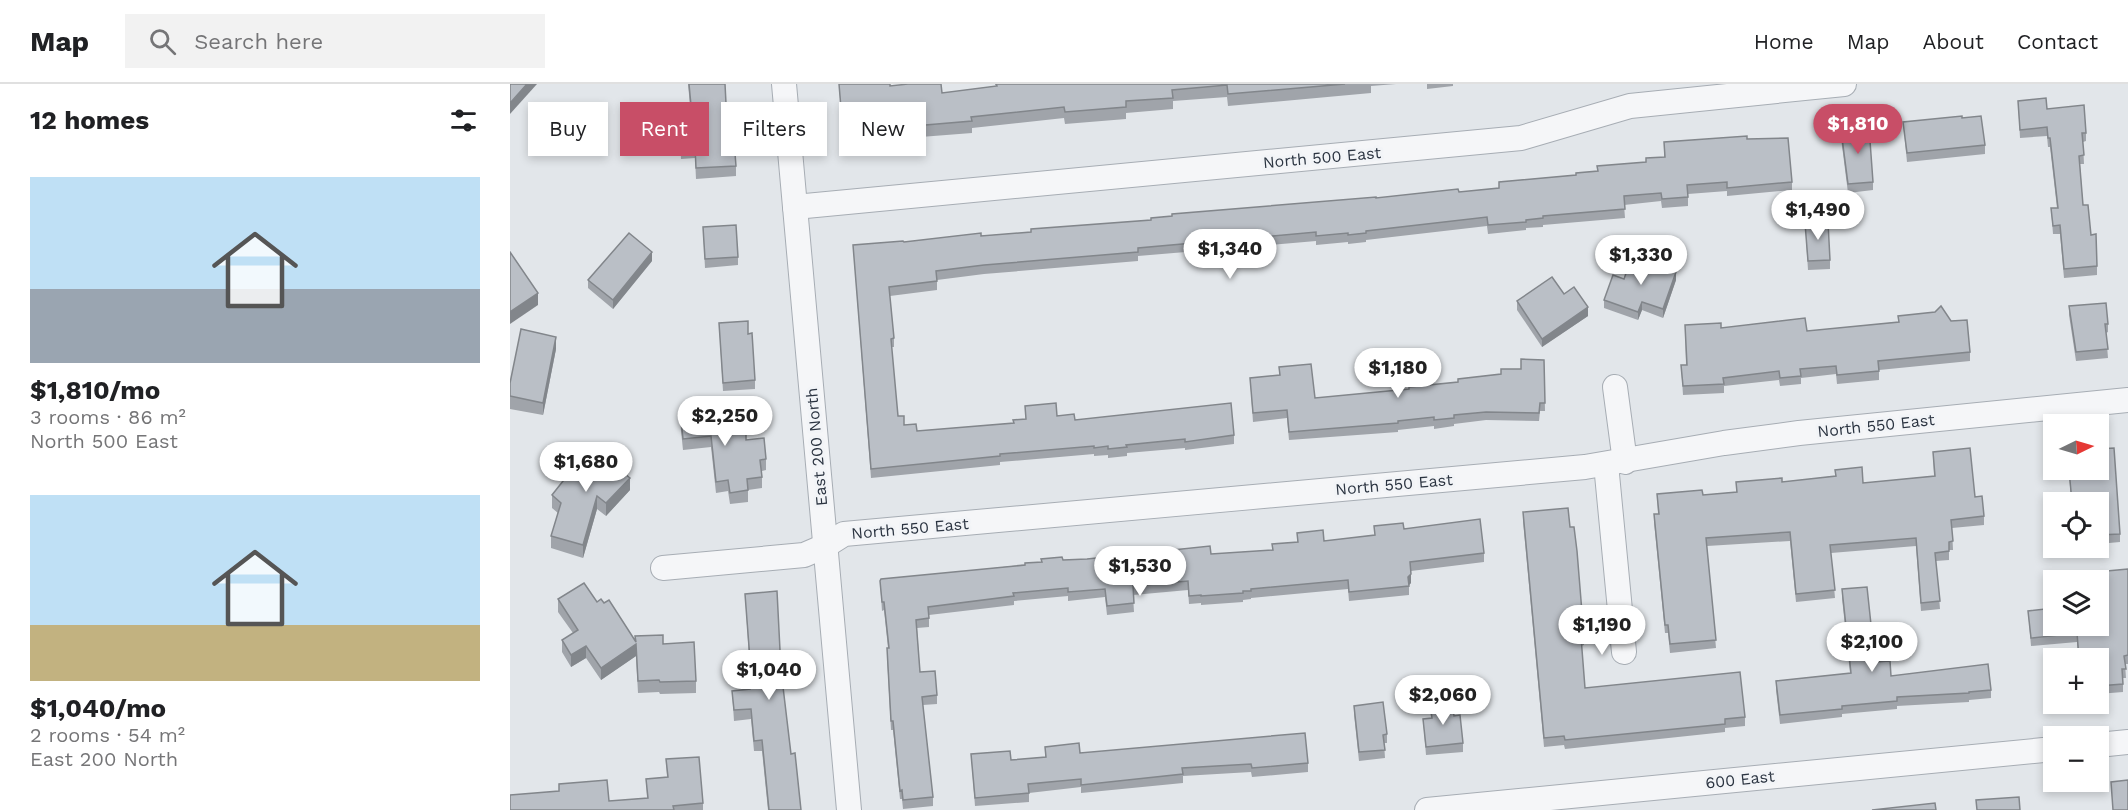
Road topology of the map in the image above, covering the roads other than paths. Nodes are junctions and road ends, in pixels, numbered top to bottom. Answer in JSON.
{"nodes":[{"id":1,"x":784,"y":84,"type":"edge"},
{"id":2,"x":1844,"y":84,"type":"edge"},
{"id":3,"x":795,"y":207,"type":"junction"},
{"id":4,"x":1615,"y":387,"type":"dead end"},
{"id":5,"x":2128,"y":400,"type":"edge"},
{"id":6,"x":1616,"y":463,"type":"junction"},
{"id":7,"x":825,"y":546,"type":"junction"},
{"id":8,"x":663,"y":568,"type":"dead end"},
{"id":9,"x":1624,"y":652,"type":"dead end"},
{"id":10,"x":2128,"y":742,"type":"edge"},
{"id":11,"x":2109,"y":744,"type":"edge"},
{"id":12,"x":2043,"y":750,"type":"edge"},
{"id":13,"x":849,"y":810,"type":"edge"},
{"id":14,"x":1427,"y":810,"type":"edge"}],
"edges":[{"from":1,"to":3,"type":"street","name":"East 200 North"},
{"from":2,"to":3,"type":"street","name":"North 500 East"},
{"from":3,"to":7,"type":"street","name":"East 200 North"},
{"from":4,"to":6,"type":"street"},
{"from":5,"to":6,"type":"street","name":"North 550 East"},
{"from":6,"to":7,"type":"street","name":"North 550 East"},
{"from":6,"to":9,"type":"street"},
{"from":7,"to":8,"type":"street","name":"North 550 East"},
{"from":7,"to":13,"type":"street","name":"East 200 North"},
{"from":10,"to":11,"type":"street"},
{"from":12,"to":14,"type":"street","name":"600 East"}]}
